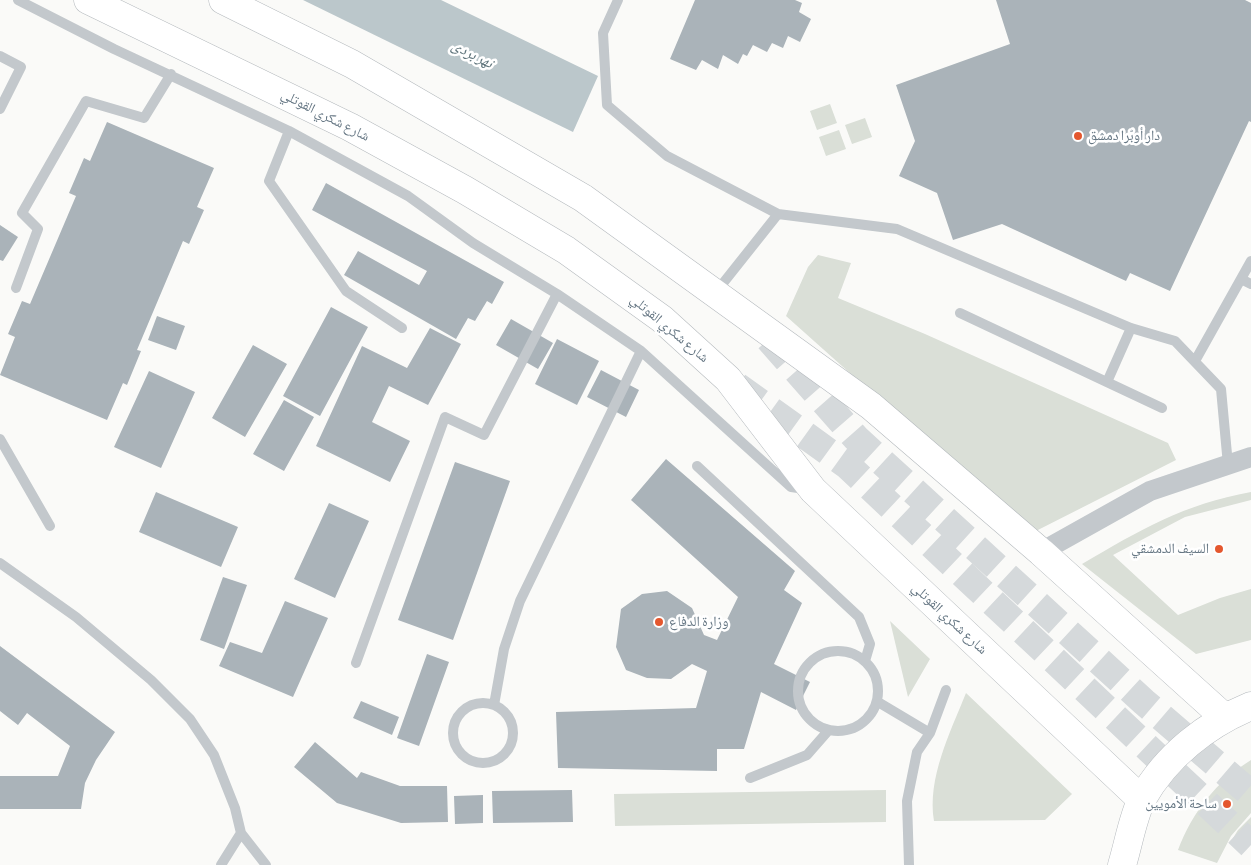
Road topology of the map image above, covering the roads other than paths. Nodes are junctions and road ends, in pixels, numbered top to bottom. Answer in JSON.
{"nodes":[{"id":1,"x":18,"y":0,"type":"edge"},
{"id":2,"x":88,"y":0,"type":"edge"},
{"id":3,"x":223,"y":0,"type":"edge"},
{"id":4,"x":618,"y":0,"type":"edge"},
{"id":5,"x":0,"y":56,"type":"edge"},
{"id":6,"x":171,"y":74,"type":"junction"},
{"id":7,"x":0,"y":109,"type":"edge"},
{"id":8,"x":289,"y":131,"type":"junction"},
{"id":9,"x":778,"y":214,"type":"junction"},
{"id":10,"x":1251,"y":261,"type":"edge"},
{"id":11,"x":1241,"y":279,"type":"junction"},
{"id":12,"x":1251,"y":284,"type":"edge"},
{"id":13,"x":16,"y":288,"type":"dead end"},
{"id":14,"x":715,"y":293,"type":"junction"},
{"id":15,"x":557,"y":294,"type":"junction"},
{"id":16,"x":960,"y":313,"type":"dead end"},
{"id":17,"x":402,"y":328,"type":"dead end"},
{"id":18,"x":1131,"y":328,"type":"junction"},
{"id":19,"x":641,"y":350,"type":"junction"},
{"id":20,"x":1195,"y":361,"type":"junction"},
{"id":21,"x":1107,"y":382,"type":"junction"},
{"id":22,"x":1162,"y":408,"type":"dead end"},
{"id":23,"x":0,"y":439,"type":"edge"},
{"id":24,"x":1251,"y":457,"type":"edge"},
{"id":25,"x":1228,"y":465,"type":"junction"},
{"id":26,"x":697,"y":466,"type":"dead end"},
{"id":27,"x":813,"y":490,"type":"junction"},
{"id":28,"x":50,"y":526,"type":"dead end"},
{"id":29,"x":1041,"y":552,"type":"junction"},
{"id":30,"x":0,"y":563,"type":"edge"},
{"id":31,"x":865,"y":661,"type":"junction"},
{"id":32,"x":356,"y":663,"type":"dead end"},
{"id":33,"x":946,"y":690,"type":"dead end"},
{"id":34,"x":878,"y":702,"type":"junction"},
{"id":35,"x":494,"y":705,"type":"junction"},
{"id":36,"x":1251,"y":706,"type":"edge"},
{"id":37,"x":1224,"y":717,"type":"junction"},
{"id":38,"x":828,"y":731,"type":"junction"},
{"id":39,"x":930,"y":733,"type":"junction"},
{"id":40,"x":750,"y":778,"type":"dead end"},
{"id":41,"x":1142,"y":800,"type":"junction"},
{"id":42,"x":241,"y":833,"type":"junction"},
{"id":43,"x":221,"y":865,"type":"edge"},
{"id":44,"x":266,"y":865,"type":"edge"},
{"id":45,"x":909,"y":865,"type":"edge"},
{"id":46,"x":1122,"y":865,"type":"edge"}],
"edges":[{"from":1,"to":6,"type":"lane"},
{"from":2,"to":27,"type":"highway","name":"شارع شكري القوتلي"},
{"from":3,"to":14,"type":"highway"},
{"from":4,"to":9,"type":"lane"},
{"from":5,"to":7,"type":"lane"},
{"from":6,"to":8,"type":"lane"},
{"from":6,"to":13,"type":"lane"},
{"from":8,"to":15,"type":"lane"},
{"from":8,"to":17,"type":"lane"},
{"from":9,"to":14,"type":"lane"},
{"from":9,"to":18,"type":"lane"},
{"from":10,"to":11,"type":"lane"},
{"from":11,"to":12,"type":"lane"},
{"from":11,"to":20,"type":"lane"},
{"from":14,"to":29,"type":"highway"},
{"from":15,"to":19,"type":"lane"},
{"from":15,"to":32,"type":"lane"},
{"from":16,"to":21,"type":"lane"},
{"from":18,"to":20,"type":"lane"},
{"from":18,"to":21,"type":"lane"},
{"from":19,"to":27,"type":"lane"},
{"from":19,"to":35,"type":"lane"},
{"from":20,"to":25,"type":"lane"},
{"from":21,"to":22,"type":"lane"},
{"from":23,"to":28,"type":"lane"},
{"from":24,"to":25,"type":"street"},
{"from":25,"to":29,"type":"street"},
{"from":26,"to":31,"type":"lane"},
{"from":27,"to":41,"type":"highway","name":"شارع شكري القوتلي"},
{"from":29,"to":37,"type":"highway"},
{"from":30,"to":42,"type":"lane"},
{"from":31,"to":34,"type":"lane"},
{"from":31,"to":38,"type":"lane"},
{"from":33,"to":39,"type":"lane"},
{"from":34,"to":38,"type":"lane"},
{"from":34,"to":39,"type":"lane"},
{"from":35,"to":35,"type":"lane"},
{"from":36,"to":37,"type":"highway"},
{"from":37,"to":41,"type":"highway"},
{"from":38,"to":40,"type":"lane"},
{"from":39,"to":45,"type":"lane"},
{"from":41,"to":46,"type":"highway"},
{"from":42,"to":43,"type":"lane"},
{"from":42,"to":44,"type":"lane"}]}
